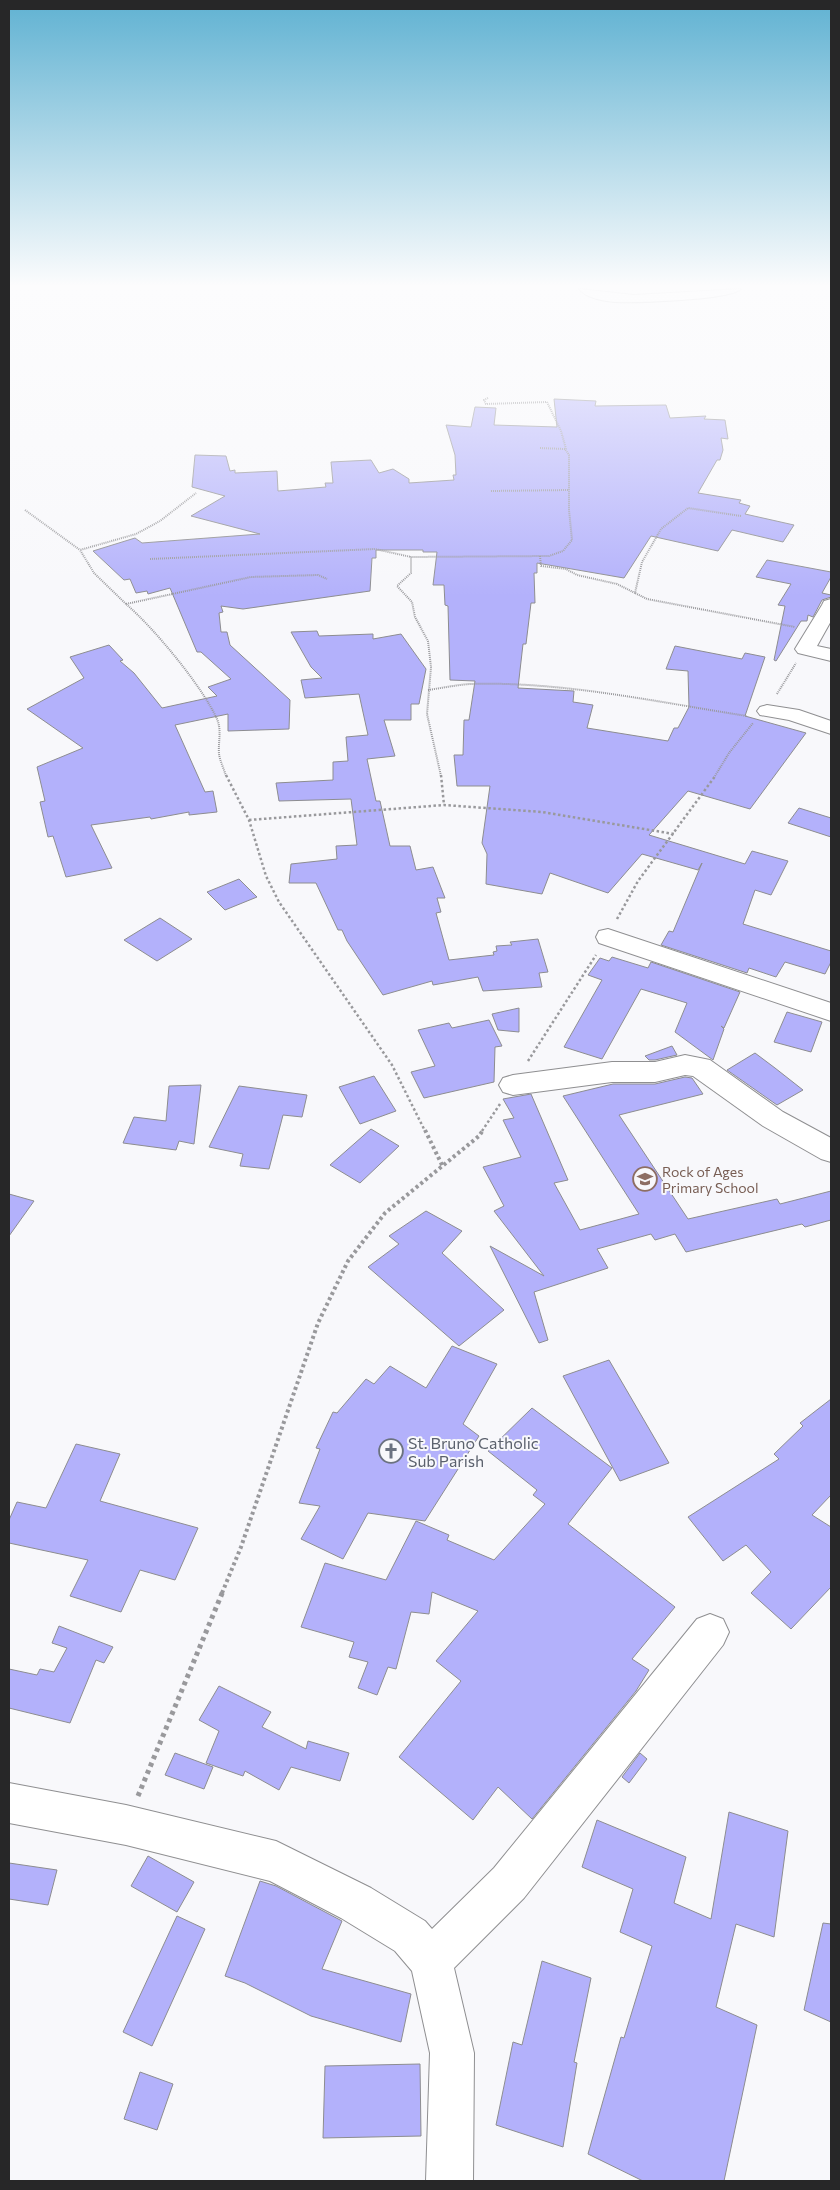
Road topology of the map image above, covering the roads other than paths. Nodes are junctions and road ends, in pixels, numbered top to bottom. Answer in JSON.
{"nodes":[{"id":1,"x":831,"y":606,"type":"edge"},
{"id":2,"x":831,"y":655,"type":"edge"},
{"id":3,"x":767,"y":710,"type":"road end"},
{"id":4,"x":831,"y":728,"type":"edge"},
{"id":5,"x":608,"y":937,"type":"road end"},
{"id":6,"x":831,"y":1012,"type":"edge"},
{"id":7,"x":513,"y":1085,"type":"road end"},
{"id":8,"x":831,"y":1151,"type":"edge"},
{"id":9,"x":710,"y":1632,"type":"dead end"},
{"id":10,"x":9,"y":1803,"type":"edge"},
{"id":11,"x":431,"y":1961,"type":"junction"},
{"id":12,"x":450,"y":2181,"type":"edge"}],
"edges":[{"from":1,"to":2,"type":"street"},
{"from":3,"to":4,"type":"street"},
{"from":5,"to":6,"type":"street"},
{"from":7,"to":8,"type":"street"},
{"from":9,"to":11,"type":"street"},
{"from":10,"to":11,"type":"street"},
{"from":11,"to":12,"type":"street"}]}
